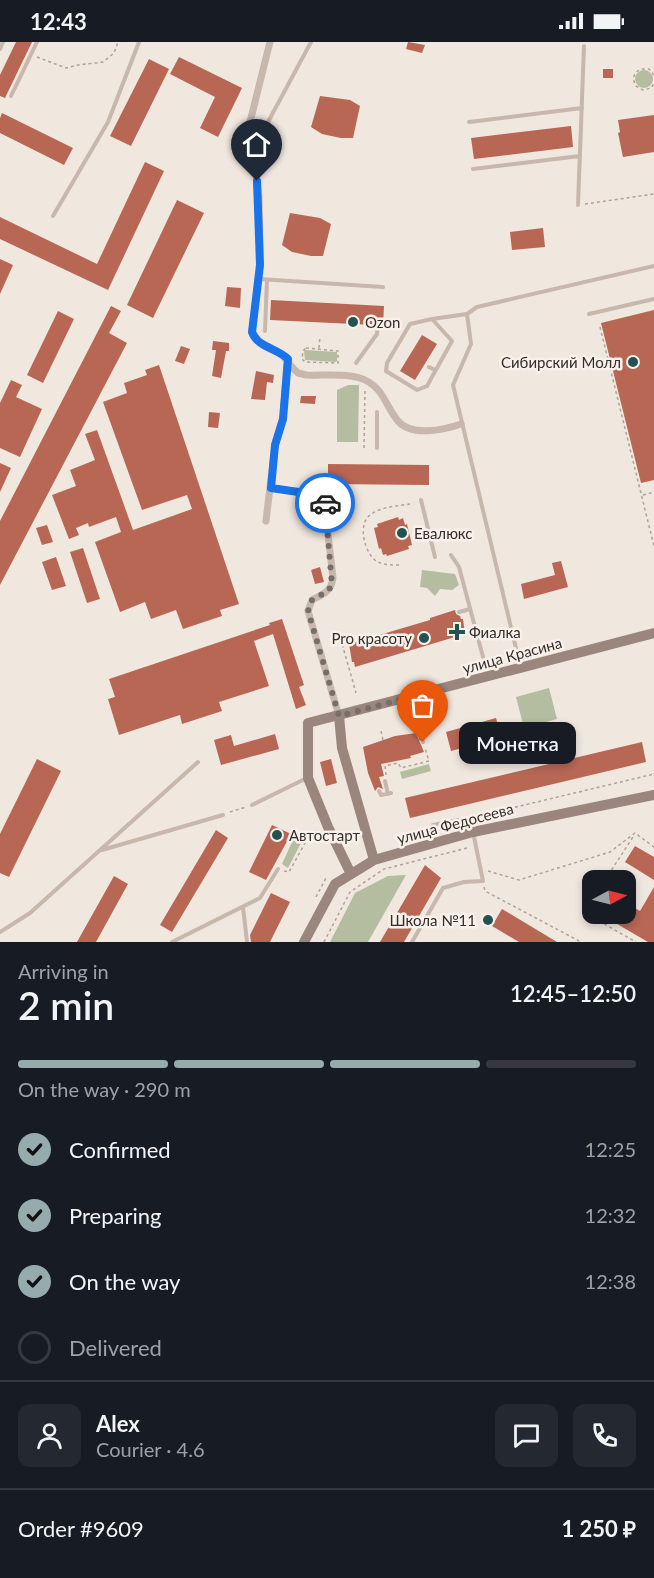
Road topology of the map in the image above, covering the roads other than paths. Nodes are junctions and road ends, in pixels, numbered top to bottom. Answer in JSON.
{"nodes":[{"id":1,"x":3,"y":42,"type":"edge"},
{"id":2,"x":37,"y":42,"type":"edge"},
{"id":3,"x":139,"y":42,"type":"edge"},
{"id":4,"x":270,"y":42,"type":"edge"},
{"id":5,"x":311,"y":42,"type":"edge"},
{"id":6,"x":584,"y":46,"type":"dead end"},
{"id":7,"x":0,"y":49,"type":"edge"},
{"id":8,"x":11,"y":96,"type":"dead end"},
{"id":9,"x":582,"y":108,"type":"junction"},
{"id":10,"x":469,"y":122,"type":"dead end"},
{"id":11,"x":254,"y":148,"type":"junction"},
{"id":12,"x":580,"y":156,"type":"junction"},
{"id":13,"x":473,"y":169,"type":"dead end"},
{"id":14,"x":578,"y":205,"type":"road end"},
{"id":15,"x":54,"y":216,"type":"dead end"},
{"id":16,"x":654,"y":266,"type":"edge"},
{"id":17,"x":259,"y":279,"type":"junction"},
{"id":18,"x":267,"y":280,"type":"junction"},
{"id":19,"x":383,"y":287,"type":"dead end"},
{"id":20,"x":654,"y":299,"type":"edge"},
{"id":21,"x":466,"y":314,"type":"junction"},
{"id":22,"x":589,"y":314,"type":"dead end"},
{"id":23,"x":432,"y":319,"type":"junction"},
{"id":24,"x":378,"y":325,"type":"dead end"},
{"id":25,"x":265,"y":331,"type":"dead end"},
{"id":26,"x":288,"y":359,"type":"junction"},
{"id":27,"x":356,"y":363,"type":"dead end"},
{"id":28,"x":429,"y":367,"type":"dead end"},
{"id":29,"x":435,"y":370,"type":"junction"},
{"id":30,"x":377,"y":412,"type":"dead end"},
{"id":31,"x":461,"y":424,"type":"junction"},
{"id":32,"x":377,"y":448,"type":"dead end"},
{"id":33,"x":271,"y":488,"type":"junction"},
{"id":34,"x":421,"y":500,"type":"dead end"},
{"id":35,"x":266,"y":521,"type":"dead end"},
{"id":36,"x":451,"y":555,"type":"dead end"},
{"id":37,"x":435,"y":557,"type":"dead end"},
{"id":38,"x":470,"y":609,"type":"junction"},
{"id":39,"x":459,"y":612,"type":"dead end"},
{"id":40,"x":654,"y":633,"type":"edge"},
{"id":41,"x":483,"y":657,"type":"dead end"},
{"id":42,"x":521,"y":669,"type":"junction"},
{"id":43,"x":411,"y":697,"type":"junction"},
{"id":44,"x":339,"y":716,"type":"junction"},
{"id":45,"x":423,"y":742,"type":"road end"},
{"id":46,"x":198,"y":762,"type":"dead end"},
{"id":47,"x":308,"y":778,"type":"junction"},
{"id":48,"x":385,"y":781,"type":"road end"},
{"id":49,"x":379,"y":790,"type":"dead end"},
{"id":50,"x":654,"y":795,"type":"edge"},
{"id":51,"x":252,"y":805,"type":"road end"},
{"id":52,"x":223,"y":815,"type":"road end"},
{"id":53,"x":433,"y":825,"type":"dead end"},
{"id":54,"x":473,"y":832,"type":"junction"},
{"id":55,"x":459,"y":835,"type":"junction"},
{"id":56,"x":99,"y":851,"type":"junction"},
{"id":57,"x":374,"y":860,"type":"junction"},
{"id":58,"x":278,"y":869,"type":"road end"},
{"id":59,"x":351,"y":874,"type":"junction"},
{"id":60,"x":243,"y":907,"type":"junction"},
{"id":61,"x":0,"y":932,"type":"edge"},
{"id":62,"x":172,"y":942,"type":"edge"},
{"id":63,"x":247,"y":942,"type":"edge"},
{"id":64,"x":304,"y":942,"type":"edge"},
{"id":65,"x":412,"y":942,"type":"edge"}],
"edges":[{"from":1,"to":7,"type":"lane"},
{"from":2,"to":8,"type":"lane"},
{"from":3,"to":15,"type":"lane"},
{"from":4,"to":11,"type":"street"},
{"from":5,"to":11,"type":"lane"},
{"from":6,"to":9,"type":"lane"},
{"from":9,"to":10,"type":"lane"},
{"from":9,"to":12,"type":"lane"},
{"from":11,"to":17,"type":"street"},
{"from":12,"to":13,"type":"lane"},
{"from":12,"to":14,"type":"lane"},
{"from":16,"to":21,"type":"lane"},
{"from":17,"to":18,"type":"lane"},
{"from":17,"to":26,"type":"street"},
{"from":18,"to":19,"type":"lane"},
{"from":18,"to":25,"type":"lane"},
{"from":20,"to":22,"type":"lane"},
{"from":21,"to":23,"type":"lane"},
{"from":21,"to":31,"type":"lane"},
{"from":23,"to":29,"type":"lane"},
{"from":23,"to":29,"type":"lane"},
{"from":24,"to":27,"type":"lane"},
{"from":26,"to":31,"type":"street"},
{"from":26,"to":33,"type":"street"},
{"from":28,"to":29,"type":"lane"},
{"from":30,"to":32,"type":"lane"},
{"from":31,"to":42,"type":"lane"},
{"from":33,"to":35,"type":"street"},
{"from":33,"to":44,"type":"street"},
{"from":34,"to":37,"type":"lane"},
{"from":36,"to":38,"type":"lane"},
{"from":38,"to":39,"type":"lane"},
{"from":38,"to":41,"type":"lane"},
{"from":40,"to":42,"type":"street","name":"улица Красина"},
{"from":42,"to":43,"type":"street","name":"улица Красина"},
{"from":43,"to":44,"type":"street","name":"улица Красина"},
{"from":43,"to":45,"type":"lane"},
{"from":44,"to":47,"type":"street","name":"улица Красина"},
{"from":44,"to":57,"type":"street"},
{"from":46,"to":56,"type":"lane"},
{"from":47,"to":51,"type":"lane"},
{"from":47,"to":59,"type":"street"},
{"from":48,"to":49,"type":"lane"},
{"from":50,"to":54,"type":"street","name":"улица Федосеева"},
{"from":52,"to":56,"type":"lane"},
{"from":53,"to":55,"type":"lane"},
{"from":54,"to":55,"type":"street","name":"улица Федосеева"},
{"from":54,"to":65,"type":"lane"},
{"from":55,"to":57,"type":"street","name":"улица Федосеева"},
{"from":56,"to":61,"type":"lane"},
{"from":57,"to":59,"type":"street","name":"улица Федосеева"},
{"from":58,"to":60,"type":"lane"},
{"from":59,"to":64,"type":"street","name":"улица Федосеева"},
{"from":60,"to":62,"type":"lane"},
{"from":60,"to":63,"type":"lane"}]}
